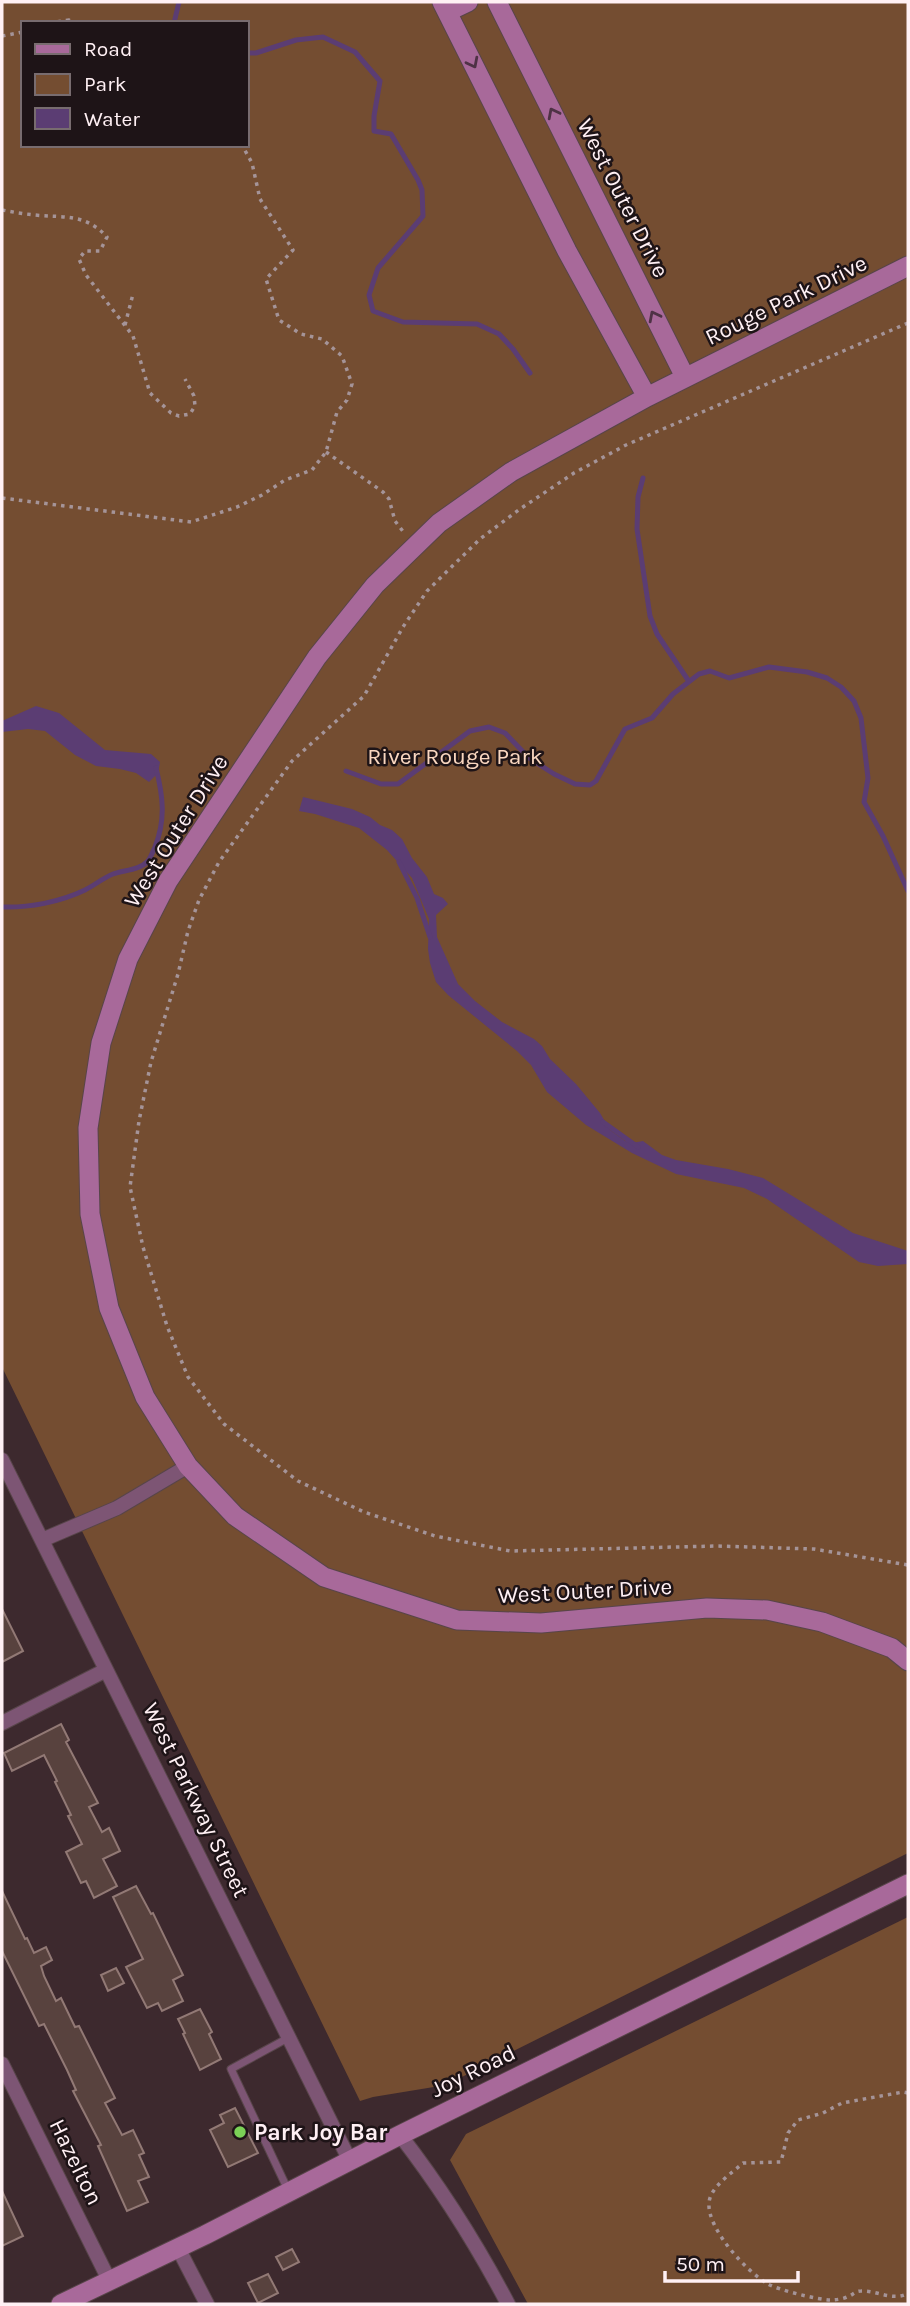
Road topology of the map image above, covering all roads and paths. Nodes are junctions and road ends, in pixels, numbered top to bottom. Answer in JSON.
{"nodes":[{"id":1,"x":468,"y":2,"type":"edge"},
{"id":2,"x":497,"y":2,"type":"edge"},
{"id":3,"x":445,"y":7,"type":"edge"},
{"id":4,"x":21,"y":32,"type":"edge"},
{"id":5,"x":2,"y":36,"type":"edge"},
{"id":6,"x":243,"y":147,"type":"edge"},
{"id":7,"x":2,"y":210,"type":"edge"},
{"id":8,"x":908,"y":266,"type":"edge"},
{"id":9,"x":132,"y":294,"type":"dead end"},
{"id":10,"x":908,"y":323,"type":"edge"},
{"id":11,"x":125,"y":325,"type":"junction"},
{"id":12,"x":685,"y":377,"type":"junction"},
{"id":13,"x":185,"y":379,"type":"dead end"},
{"id":14,"x":647,"y":397,"type":"junction"},
{"id":15,"x":326,"y":452,"type":"junction"},
{"id":16,"x":2,"y":498,"type":"edge"},
{"id":17,"x":415,"y":546,"type":"junction"},
{"id":18,"x":2,"y":1460,"type":"edge"},
{"id":19,"x":188,"y":1466,"type":"junction"},
{"id":20,"x":42,"y":1540,"type":"junction"},
{"id":21,"x":908,"y":1565,"type":"edge"},
{"id":22,"x":908,"y":1661,"type":"edge"},
{"id":23,"x":106,"y":1670,"type":"junction"},
{"id":24,"x":2,"y":1723,"type":"edge"},
{"id":25,"x":908,"y":1884,"type":"edge"},
{"id":26,"x":289,"y":2037,"type":"junction"},
{"id":27,"x":2,"y":2064,"type":"edge"},
{"id":28,"x":908,"y":2093,"type":"edge"},
{"id":29,"x":400,"y":2135,"type":"junction"},
{"id":30,"x":350,"y":2161,"type":"junction"},
{"id":31,"x":289,"y":2192,"type":"junction"},
{"id":32,"x":178,"y":2248,"type":"junction"},
{"id":33,"x":109,"y":2280,"type":"junction"},
{"id":34,"x":908,"y":2293,"type":"edge"},
{"id":35,"x":61,"y":2304,"type":"edge"},
{"id":36,"x":207,"y":2304,"type":"edge"},
{"id":37,"x":508,"y":2304,"type":"edge"}],
"edges":[{"from":1,"to":3,"type":"main road"},
{"from":12,"to":2,"type":"main road","name":"West Outer Drive","one_way":true},
{"from":3,"to":14,"type":"main road","one_way":true},
{"from":4,"to":5,"type":"path"},
{"from":6,"to":15,"type":"path"},
{"from":7,"to":11,"type":"path"},
{"from":8,"to":12,"type":"main road","name":"Rouge Park Drive"},
{"from":9,"to":11,"type":"path"},
{"from":10,"to":21,"type":"path"},
{"from":11,"to":13,"type":"path"},
{"from":12,"to":14,"type":"main road","name":"West Outer Drive"},
{"from":14,"to":17,"type":"main road","name":"West Outer Drive"},
{"from":15,"to":16,"type":"path"},
{"from":15,"to":17,"type":"path"},
{"from":17,"to":19,"type":"main road","name":"West Outer Drive"},
{"from":18,"to":20,"type":"street","name":"West Parkway Street"},
{"from":19,"to":20,"type":"street"},
{"from":19,"to":22,"type":"main road","name":"West Outer Drive"},
{"from":20,"to":23,"type":"street","name":"West Parkway Street"},
{"from":23,"to":24,"type":"street"},
{"from":23,"to":26,"type":"street","name":"West Parkway Street"},
{"from":25,"to":29,"type":"main road","name":"Joy Road"},
{"from":26,"to":30,"type":"street","name":"West Parkway Street"},
{"from":26,"to":31,"type":"lane"},
{"from":27,"to":33,"type":"street","name":"Hazelton"},
{"from":28,"to":34,"type":"path"},
{"from":29,"to":30,"type":"main road","name":"Joy Road"},
{"from":29,"to":37,"type":"street"},
{"from":30,"to":31,"type":"main road","name":"Joy Road"},
{"from":31,"to":32,"type":"main road","name":"Joy Road"},
{"from":32,"to":33,"type":"main road","name":"Joy Road"},
{"from":32,"to":36,"type":"street"},
{"from":33,"to":35,"type":"main road","name":"Joy Road"}]}
